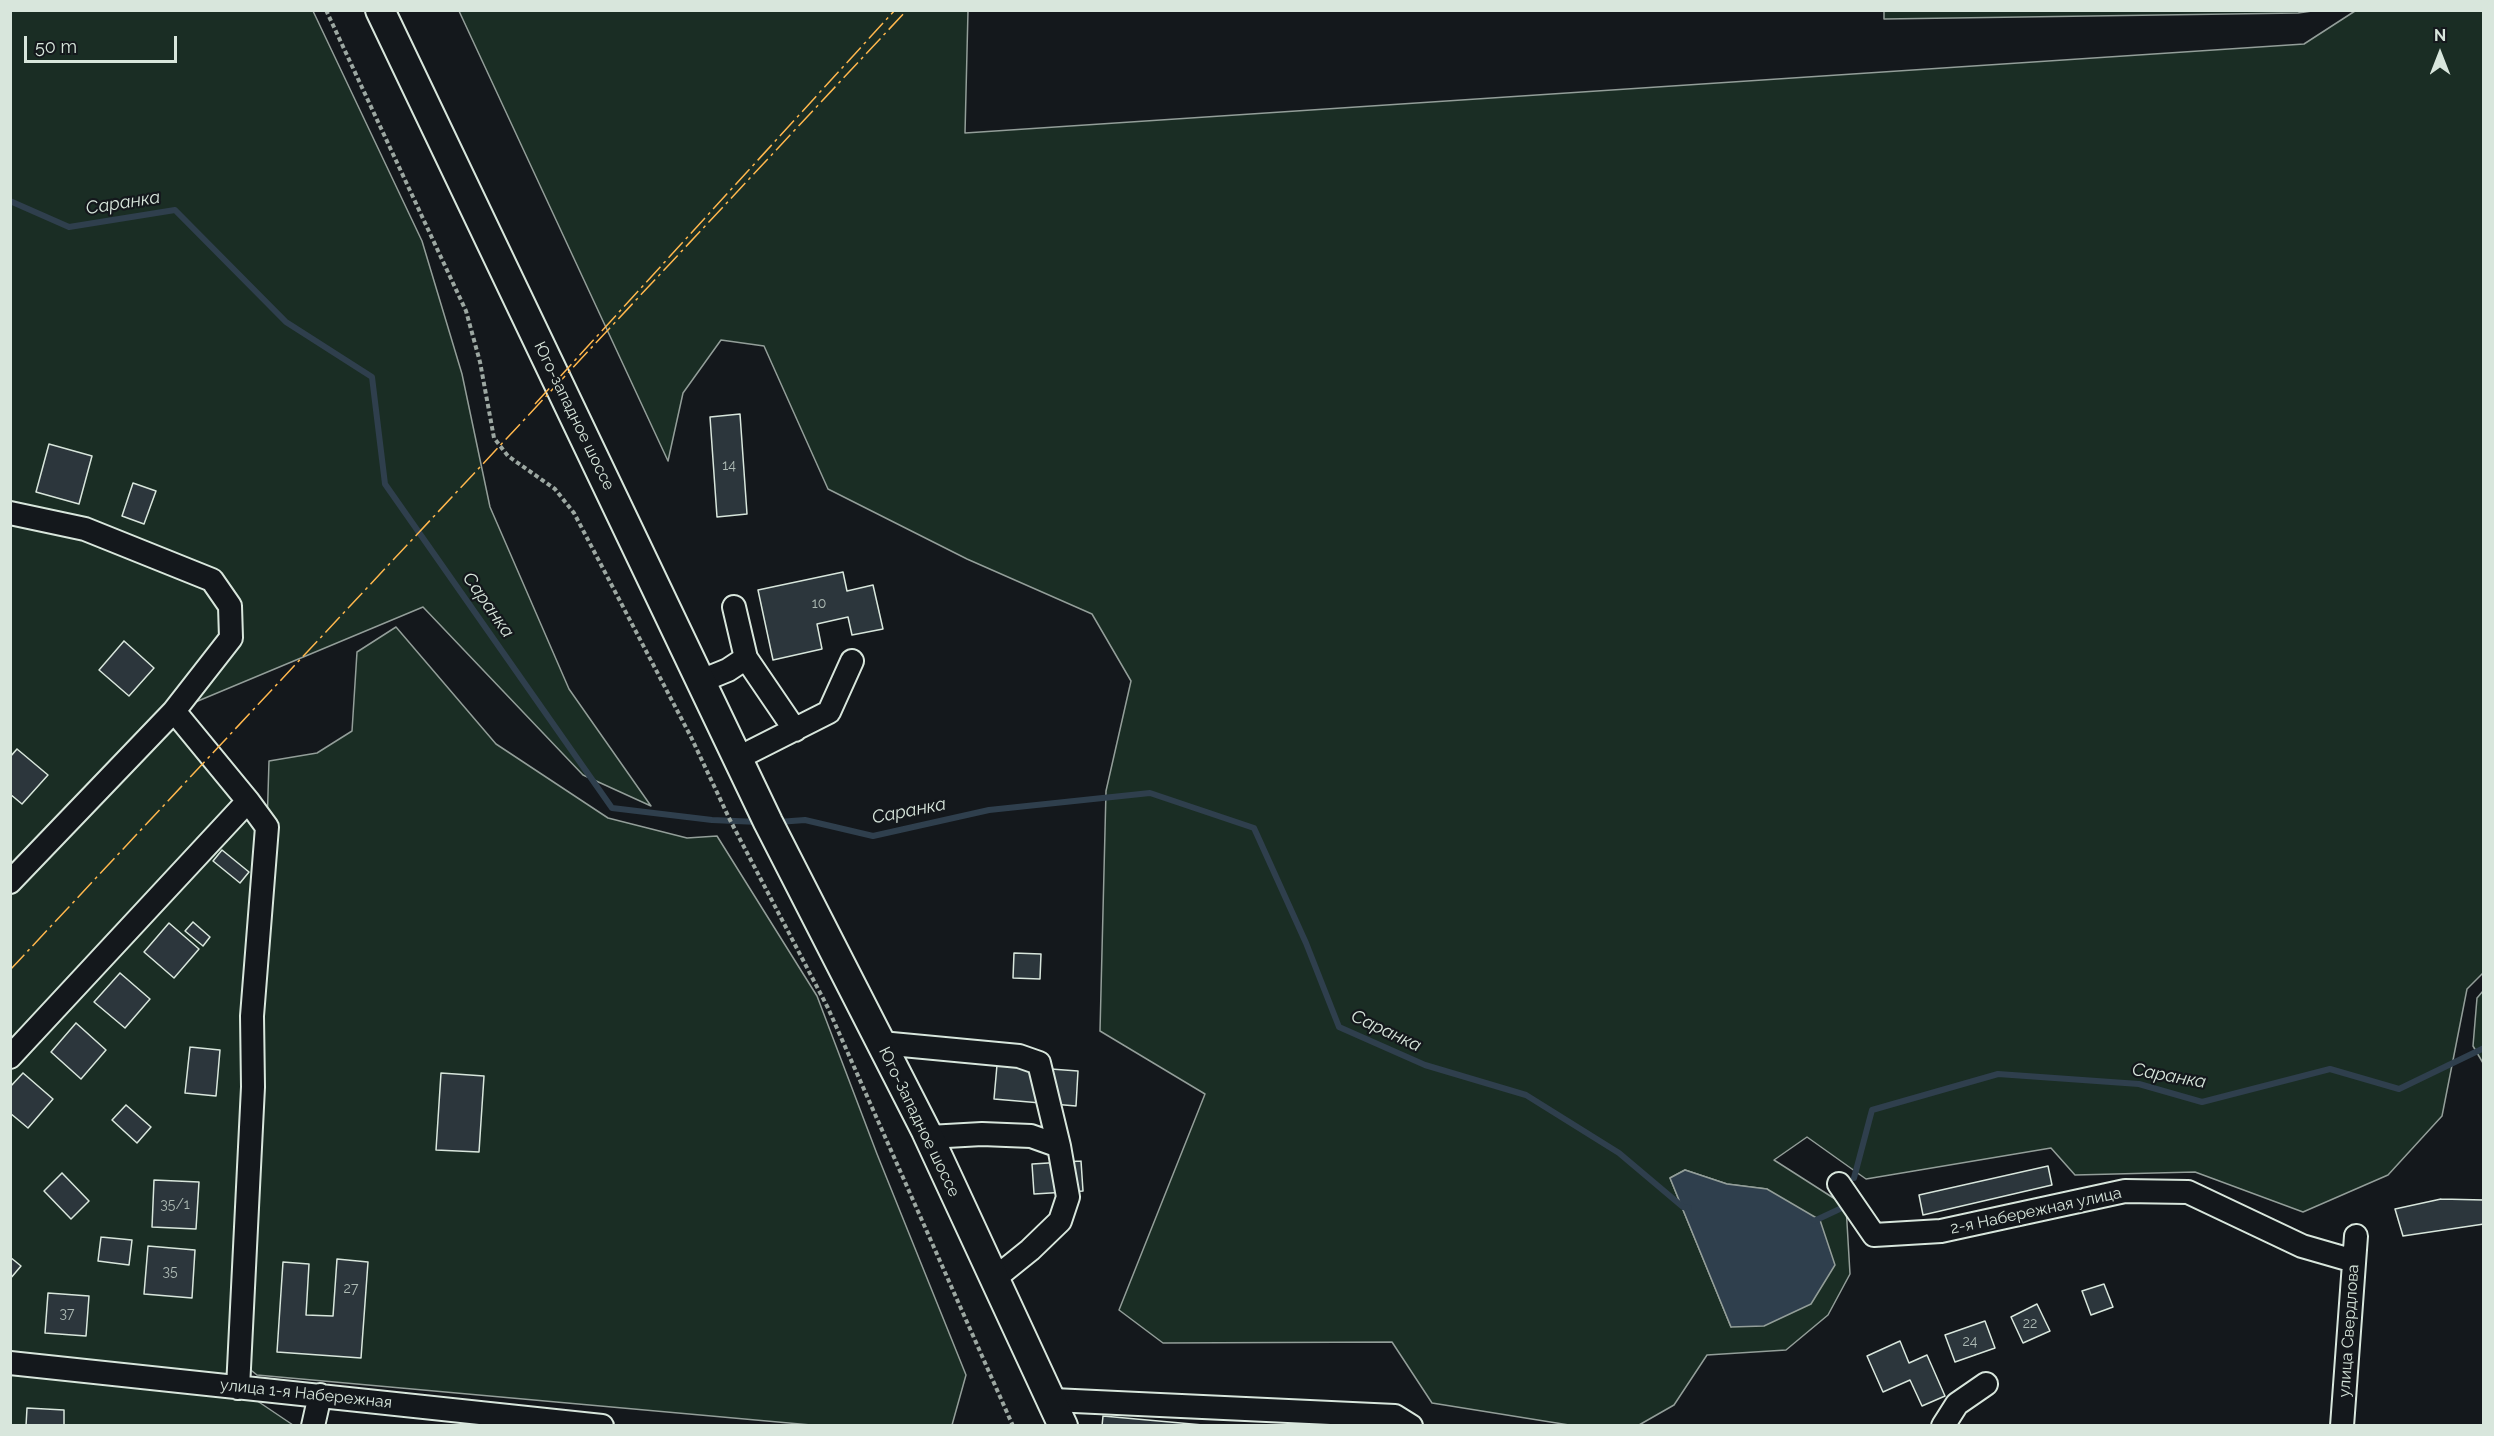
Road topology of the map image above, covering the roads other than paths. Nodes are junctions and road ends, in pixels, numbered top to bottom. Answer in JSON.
{"nodes":[{"id":1,"x":380,"y":10,"type":"edge"},
{"id":2,"x":10,"y":513,"type":"edge"},
{"id":3,"x":734,"y":607,"type":"dead end"},
{"id":4,"x":746,"y":658,"type":"junction"},
{"id":5,"x":852,"y":661,"type":"dead end"},
{"id":6,"x":701,"y":681,"type":"junction"},
{"id":7,"x":174,"y":711,"type":"junction"},
{"id":8,"x":795,"y":730,"type":"junction"},
{"id":9,"x":738,"y":758,"type":"junction"},
{"id":10,"x":249,"y":801,"type":"junction"},
{"id":11,"x":768,"y":822,"type":"joint"},
{"id":12,"x":10,"y":882,"type":"edge"},
{"id":13,"x":881,"y":1042,"type":"junction"},
{"id":14,"x":10,"y":1057,"type":"edge"},
{"id":15,"x":929,"y":1137,"type":"junction"},
{"id":16,"x":1059,"y":1146,"type":"junction"},
{"id":17,"x":1839,"y":1184,"type":"dead end"},
{"id":18,"x":2356,"y":1236,"type":"dead end"},
{"id":19,"x":2354,"y":1262,"type":"junction"},
{"id":20,"x":994,"y":1279,"type":"junction"},
{"id":21,"x":10,"y":1363,"type":"edge"},
{"id":22,"x":1986,"y":1383,"type":"dead end"},
{"id":23,"x":238,"y":1388,"type":"junction"},
{"id":24,"x":320,"y":1395,"type":"junction"},
{"id":25,"x":1058,"y":1413,"type":"edge"},
{"id":26,"x":313,"y":1425,"type":"edge"},
{"id":27,"x":602,"y":1425,"type":"edge"},
{"id":28,"x":1411,"y":1425,"type":"edge"},
{"id":29,"x":1943,"y":1425,"type":"edge"},
{"id":30,"x":2342,"y":1425,"type":"edge"}],
"edges":[{"from":1,"to":6,"type":"main road","name":"Юго-западное шоссе"},
{"from":2,"to":7,"type":"street"},
{"from":3,"to":4,"type":"street"},
{"from":4,"to":6,"type":"street"},
{"from":4,"to":8,"type":"street"},
{"from":5,"to":8,"type":"street"},
{"from":6,"to":9,"type":"main road","name":"Юго-западное шоссе"},
{"from":7,"to":10,"type":"street"},
{"from":7,"to":12,"type":"street"},
{"from":8,"to":9,"type":"street"},
{"from":9,"to":11,"type":"main road","name":"Юго-западное шоссе"},
{"from":10,"to":14,"type":"street"},
{"from":10,"to":23,"type":"street"},
{"from":11,"to":13,"type":"main road","name":"Юго-Западное шоссе"},
{"from":13,"to":15,"type":"main road","name":"Юго-Западное шоссе"},
{"from":13,"to":16,"type":"street"},
{"from":15,"to":16,"type":"street"},
{"from":15,"to":20,"type":"main road","name":"Юго-Западное шоссе"},
{"from":16,"to":20,"type":"street"},
{"from":17,"to":19,"type":"street","name":"2-я Набережная улица"},
{"from":18,"to":19,"type":"street","name":"улица Свердлова"},
{"from":19,"to":30,"type":"street","name":"улица Свердлова"},
{"from":20,"to":25,"type":"main road","name":"Юго-Западное шоссе"},
{"from":21,"to":23,"type":"street","name":"улица 1-я Набережная"},
{"from":22,"to":29,"type":"street"},
{"from":23,"to":24,"type":"street","name":"улица 1-я Набережная"},
{"from":24,"to":26,"type":"street"},
{"from":24,"to":27,"type":"street","name":"улица 1-я Набережная"},
{"from":25,"to":28,"type":"street"}]}
